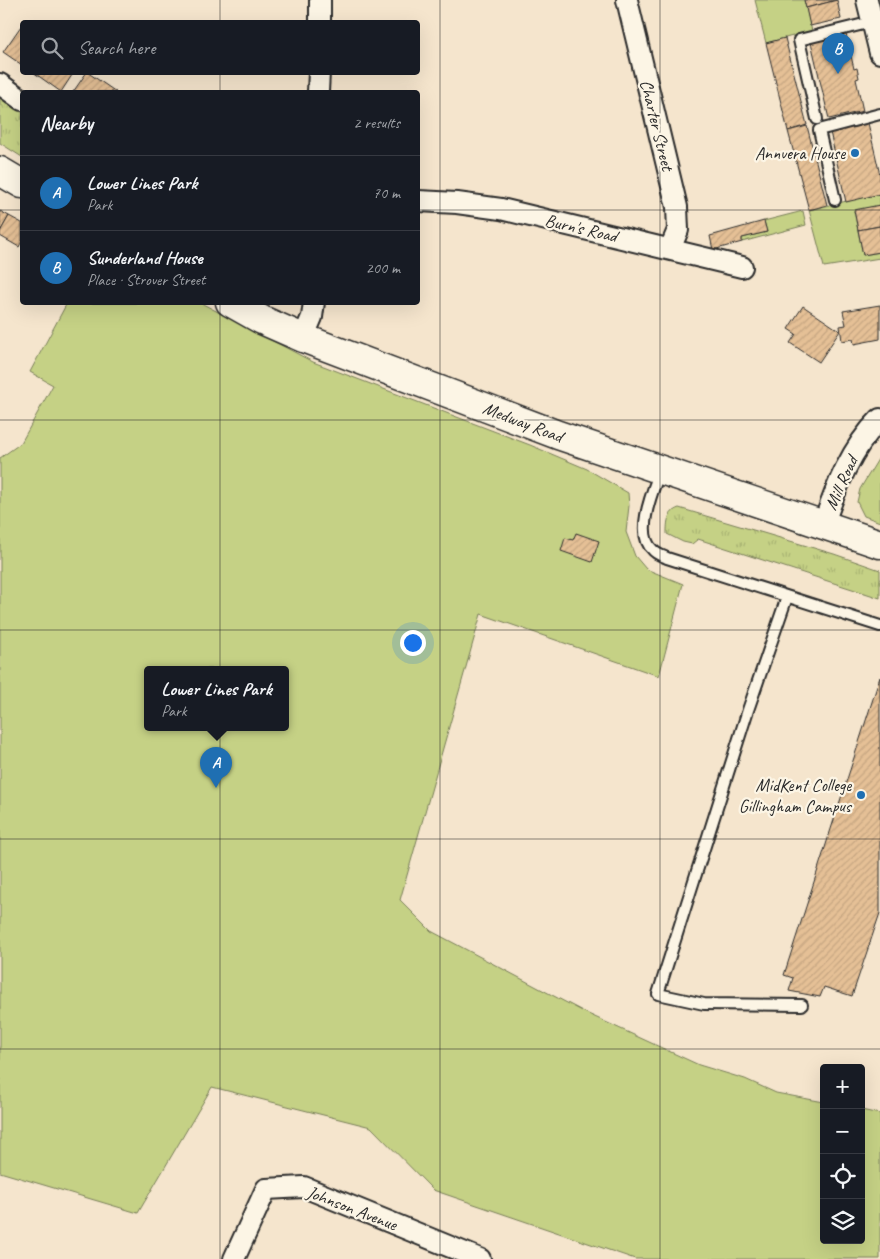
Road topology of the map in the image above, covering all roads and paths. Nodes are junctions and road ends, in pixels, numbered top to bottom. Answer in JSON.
{"nodes":[{"id":1,"x":320,"y":0,"type":"edge"},
{"id":2,"x":627,"y":0,"type":"edge"},
{"id":3,"x":867,"y":0,"type":"edge"},
{"id":4,"x":320,"y":20,"type":"edge"},
{"id":5,"x":872,"y":22,"type":"junction"},
{"id":6,"x":880,"y":53,"type":"edge"},
{"id":7,"x":318,"y":75,"type":"edge"},
{"id":8,"x":0,"y":84,"type":"edge"},
{"id":9,"x":318,"y":90,"type":"edge"},
{"id":10,"x":20,"y":99,"type":"edge"},
{"id":11,"x":880,"y":114,"type":"edge"},
{"id":12,"x":817,"y":119,"type":"dead end"},
{"id":13,"x":0,"y":171,"type":"edge"},
{"id":14,"x":20,"y":183,"type":"edge"},
{"id":15,"x":835,"y":200,"type":"dead end"},
{"id":16,"x":420,"y":201,"type":"edge"},
{"id":17,"x":670,"y":249,"type":"junction"},
{"id":18,"x":742,"y":268,"type":"dead end"},
{"id":19,"x":235,"y":305,"type":"edge"},
{"id":20,"x":314,"y":305,"type":"edge"},
{"id":21,"x":303,"y":338,"type":"junction"},
{"id":22,"x":880,"y":419,"type":"edge"},
{"id":23,"x":660,"y":470,"type":"junction"},
{"id":24,"x":824,"y":526,"type":"junction"},
{"id":25,"x":880,"y":544,"type":"edge"},
{"id":26,"x":787,"y":597,"type":"junction"},
{"id":27,"x":880,"y":626,"type":"edge"},
{"id":28,"x":802,"y":1005,"type":"dead end"},
{"id":29,"x":234,"y":1259,"type":"edge"},
{"id":30,"x":480,"y":1259,"type":"edge"}],
"edges":[{"from":1,"to":4,"type":"street"},
{"from":2,"to":17,"type":"street","name":"Charter Street"},
{"from":3,"to":5,"type":"street"},
{"from":5,"to":6,"type":"street"},
{"from":5,"to":12,"type":"lane"},
{"from":7,"to":9,"type":"street"},
{"from":8,"to":10,"type":"street"},
{"from":11,"to":15,"type":"lane"},
{"from":13,"to":14,"type":"main road"},
{"from":16,"to":17,"type":"street","name":"Burn's Road"},
{"from":17,"to":18,"type":"street","name":"Burn's Road"},
{"from":19,"to":21,"type":"main road","name":"Medway Road"},
{"from":20,"to":21,"type":"street"},
{"from":21,"to":23,"type":"main road","name":"Medway Road"},
{"from":22,"to":24,"type":"street","name":"Mill Road"},
{"from":23,"to":24,"type":"main road","name":"Medway Road"},
{"from":23,"to":26,"type":"lane"},
{"from":24,"to":25,"type":"main road","name":"Medway Road"},
{"from":26,"to":27,"type":"lane"},
{"from":26,"to":28,"type":"lane"},
{"from":29,"to":30,"type":"street","name":"Johnson Avenue"}]}
